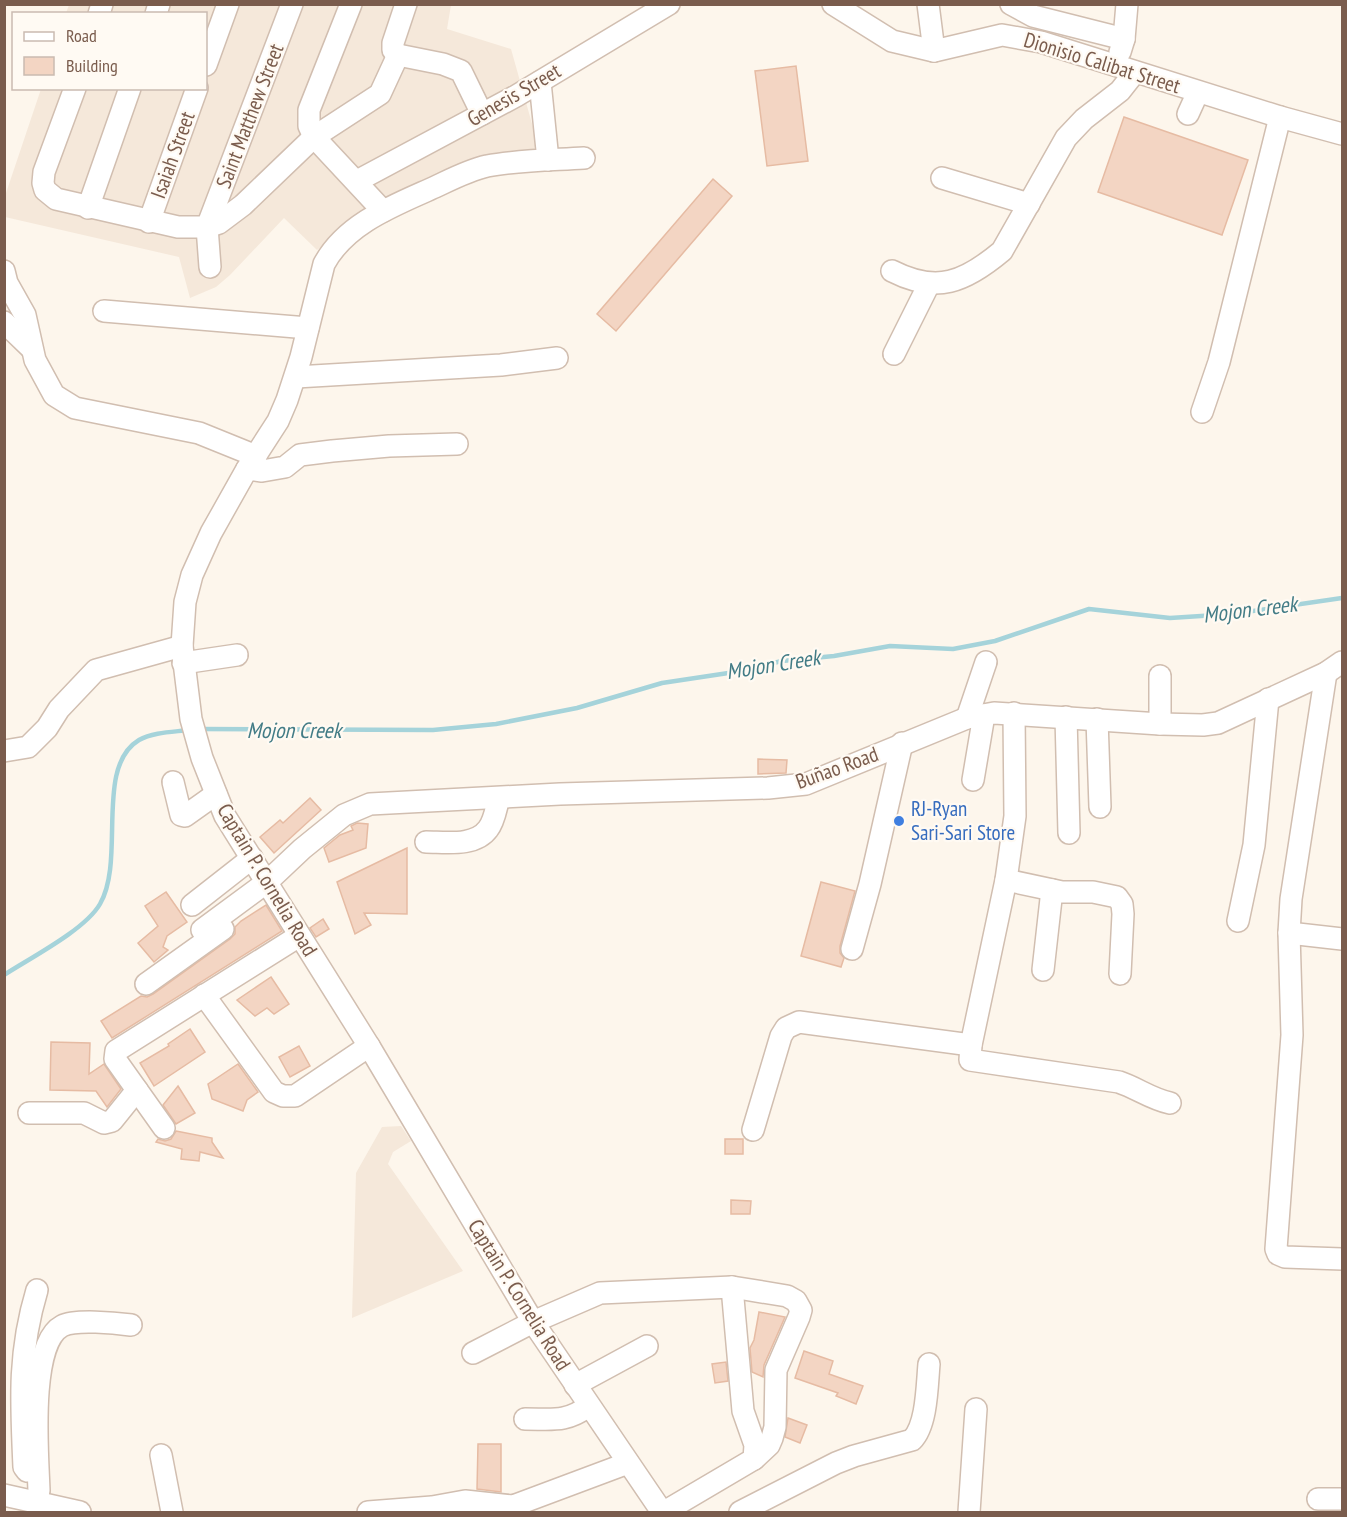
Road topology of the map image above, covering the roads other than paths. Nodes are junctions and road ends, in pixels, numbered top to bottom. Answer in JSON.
{"nodes":[{"id":1,"x":228,"y":4,"type":"edge"},
{"id":2,"x":292,"y":4,"type":"edge"},
{"id":3,"x":351,"y":4,"type":"edge"},
{"id":4,"x":406,"y":4,"type":"edge"},
{"id":5,"x":669,"y":4,"type":"edge"},
{"id":6,"x":833,"y":4,"type":"edge"},
{"id":7,"x":928,"y":4,"type":"edge"},
{"id":8,"x":1011,"y":4,"type":"edge"},
{"id":9,"x":1127,"y":4,"type":"edge"},
{"id":10,"x":1124,"y":39,"type":"junction"},
{"id":11,"x":934,"y":51,"type":"junction"},
{"id":12,"x":398,"y":55,"type":"junction"},
{"id":13,"x":207,"y":62,"type":"edge"},
{"id":14,"x":1125,"y":70,"type":"junction"},
{"id":15,"x":540,"y":82,"type":"junction"},
{"id":16,"x":74,"y":90,"type":"edge"},
{"id":17,"x":129,"y":90,"type":"edge"},
{"id":18,"x":196,"y":90,"type":"edge"},
{"id":19,"x":1198,"y":92,"type":"junction"},
{"id":20,"x":482,"y":114,"type":"junction"},
{"id":21,"x":1188,"y":114,"type":"dead end"},
{"id":22,"x":1280,"y":117,"type":"junction"},
{"id":23,"x":1342,"y":134,"type":"edge"},
{"id":24,"x":314,"y":137,"type":"junction"},
{"id":25,"x":584,"y":158,"type":"dead end"},
{"id":26,"x":548,"y":160,"type":"junction"},
{"id":27,"x":942,"y":178,"type":"dead end"},
{"id":28,"x":357,"y":181,"type":"junction"},
{"id":29,"x":1029,"y":204,"type":"junction"},
{"id":30,"x":88,"y":208,"type":"junction"},
{"id":31,"x":383,"y":211,"type":"junction"},
{"id":32,"x":149,"y":222,"type":"junction"},
{"id":33,"x":207,"y":227,"type":"junction"},
{"id":34,"x":210,"y":267,"type":"dead end"},
{"id":35,"x":892,"y":271,"type":"dead end"},
{"id":36,"x":5,"y":278,"type":"edge"},
{"id":37,"x":929,"y":284,"type":"junction"},
{"id":38,"x":104,"y":311,"type":"dead end"},
{"id":39,"x":4,"y":322,"type":"edge"},
{"id":40,"x":308,"y":328,"type":"junction"},
{"id":41,"x":31,"y":348,"type":"junction"},
{"id":42,"x":894,"y":354,"type":"dead end"},
{"id":43,"x":557,"y":358,"type":"dead end"},
{"id":44,"x":296,"y":377,"type":"junction"},
{"id":45,"x":1202,"y":412,"type":"dead end"},
{"id":46,"x":457,"y":444,"type":"dead end"},
{"id":47,"x":251,"y":463,"type":"junction"},
{"id":48,"x":183,"y":655,"type":"junction"},
{"id":49,"x":237,"y":655,"type":"dead end"},
{"id":50,"x":986,"y":662,"type":"dead end"},
{"id":51,"x":1334,"y":668,"type":"edge"},
{"id":52,"x":1160,"y":676,"type":"dead end"},
{"id":53,"x":1268,"y":699,"type":"junction"},
{"id":54,"x":1014,"y":712,"type":"junction"},
{"id":55,"x":975,"y":716,"type":"junction"},
{"id":56,"x":1066,"y":717,"type":"junction"},
{"id":57,"x":1097,"y":719,"type":"junction"},
{"id":58,"x":1160,"y":724,"type":"junction"},
{"id":59,"x":902,"y":743,"type":"junction"},
{"id":60,"x":4,"y":751,"type":"edge"},
{"id":61,"x":973,"y":780,"type":"dead end"},
{"id":62,"x":173,"y":782,"type":"dead end"},
{"id":63,"x":216,"y":794,"type":"junction"},
{"id":64,"x":499,"y":798,"type":"junction"},
{"id":65,"x":1100,"y":807,"type":"dead end"},
{"id":66,"x":1069,"y":833,"type":"dead end"},
{"id":67,"x":426,"y":842,"type":"dead end"},
{"id":68,"x":252,"y":858,"type":"junction"},
{"id":69,"x":1006,"y":880,"type":"junction"},
{"id":70,"x":270,"y":888,"type":"junction"},
{"id":71,"x":1052,"y":890,"type":"junction"},
{"id":72,"x":192,"y":905,"type":"dead end"},
{"id":73,"x":1238,"y":921,"type":"dead end"},
{"id":74,"x":202,"y":930,"type":"dead end"},
{"id":75,"x":1289,"y":933,"type":"junction"},
{"id":76,"x":299,"y":936,"type":"junction"},
{"id":77,"x":1342,"y":939,"type":"edge"},
{"id":78,"x":852,"y":949,"type":"dead end"},
{"id":79,"x":1043,"y":970,"type":"dead end"},
{"id":80,"x":1120,"y":974,"type":"dead end"},
{"id":81,"x":146,"y":984,"type":"dead end"},
{"id":82,"x":204,"y":995,"type":"junction"},
{"id":83,"x":369,"y":1046,"type":"junction"},
{"id":84,"x":971,"y":1046,"type":"junction"},
{"id":85,"x":137,"y":1090,"type":"junction"},
{"id":86,"x":1170,"y":1103,"type":"dead end"},
{"id":87,"x":29,"y":1113,"type":"dead end"},
{"id":88,"x":164,"y":1128,"type":"dead end"},
{"id":89,"x":753,"y":1130,"type":"dead end"},
{"id":90,"x":1342,"y":1259,"type":"edge"},
{"id":91,"x":732,"y":1287,"type":"junction"},
{"id":92,"x":37,"y":1290,"type":"dead end"},
{"id":93,"x":533,"y":1322,"type":"junction"},
{"id":94,"x":131,"y":1325,"type":"dead end"},
{"id":95,"x":647,"y":1346,"type":"dead end"},
{"id":96,"x":473,"y":1353,"type":"dead end"},
{"id":97,"x":929,"y":1364,"type":"dead end"},
{"id":98,"x":575,"y":1385,"type":"junction"},
{"id":99,"x":590,"y":1406,"type":"junction"},
{"id":100,"x":976,"y":1409,"type":"dead end"},
{"id":101,"x":525,"y":1419,"type":"dead end"},
{"id":102,"x":161,"y":1455,"type":"dead end"},
{"id":103,"x":754,"y":1459,"type":"junction"},
{"id":104,"x":628,"y":1463,"type":"junction"},
{"id":105,"x":4,"y":1495,"type":"edge"},
{"id":106,"x":40,"y":1498,"type":"junction"},
{"id":107,"x":1318,"y":1499,"type":"dead end"},
{"id":108,"x":1342,"y":1499,"type":"edge"},
{"id":109,"x":969,"y":1507,"type":"edge"},
{"id":110,"x":80,"y":1512,"type":"edge"},
{"id":111,"x":172,"y":1512,"type":"edge"},
{"id":112,"x":368,"y":1512,"type":"edge"},
{"id":113,"x":663,"y":1512,"type":"edge"},
{"id":114,"x":740,"y":1512,"type":"edge"}],
"edges":[{"from":1,"to":13,"type":"street"},
{"from":2,"to":33,"type":"street","name":"Saint Matthew Street"},
{"from":3,"to":24,"type":"street"},
{"from":4,"to":12,"type":"street"},
{"from":5,"to":15,"type":"street","name":"Genesis Street"},
{"from":6,"to":11,"type":"street","name":"Dionisio Calibat Street"},
{"from":7,"to":11,"type":"street"},
{"from":8,"to":10,"type":"street"},
{"from":9,"to":10,"type":"street"},
{"from":10,"to":14,"type":"street"},
{"from":11,"to":14,"type":"street","name":"Dionisio Calibat Street"},
{"from":12,"to":20,"type":"street"},
{"from":12,"to":24,"type":"street"},
{"from":14,"to":19,"type":"street","name":"Dionisio Calibat Street"},
{"from":14,"to":29,"type":"street"},
{"from":15,"to":20,"type":"street","name":"Genesis Street"},
{"from":15,"to":26,"type":"street"},
{"from":16,"to":30,"type":"street"},
{"from":17,"to":30,"type":"street"},
{"from":18,"to":32,"type":"street","name":"Isaiah Street"},
{"from":19,"to":21,"type":"street"},
{"from":19,"to":22,"type":"street","name":"Dionisio Calibat Street"},
{"from":20,"to":28,"type":"street","name":"Genesis Street"},
{"from":22,"to":23,"type":"street","name":"Dionisio Calibat Street"},
{"from":22,"to":45,"type":"street"},
{"from":24,"to":28,"type":"street"},
{"from":24,"to":33,"type":"street"},
{"from":25,"to":26,"type":"street","name":"Captain P. Cornelia Road"},
{"from":26,"to":31,"type":"street","name":"Captain P. Cornelia Road"},
{"from":27,"to":29,"type":"street"},
{"from":28,"to":31,"type":"street"},
{"from":29,"to":37,"type":"street"},
{"from":30,"to":32,"type":"street"},
{"from":31,"to":40,"type":"street","name":"Captain P. Cornelia Road"},
{"from":32,"to":33,"type":"street"},
{"from":33,"to":34,"type":"street"},
{"from":35,"to":37,"type":"street"},
{"from":36,"to":41,"type":"street"},
{"from":37,"to":42,"type":"street"},
{"from":38,"to":40,"type":"street"},
{"from":39,"to":41,"type":"street"},
{"from":40,"to":44,"type":"street","name":"Captain P. Cornelia Road"},
{"from":41,"to":47,"type":"street"},
{"from":43,"to":44,"type":"street"},
{"from":44,"to":47,"type":"street","name":"Captain P. Cornelia Road"},
{"from":46,"to":47,"type":"street"},
{"from":47,"to":48,"type":"street","name":"Captain P. Cornelia Road"},
{"from":48,"to":49,"type":"street"},
{"from":48,"to":60,"type":"street"},
{"from":48,"to":63,"type":"street","name":"Captain P. Cornelia Road"},
{"from":50,"to":55,"type":"street"},
{"from":51,"to":53,"type":"street","name":"Buñao Road"},
{"from":51,"to":75,"type":"street"},
{"from":52,"to":58,"type":"street"},
{"from":53,"to":58,"type":"street","name":"Buñao Road"},
{"from":53,"to":73,"type":"street"},
{"from":54,"to":55,"type":"street","name":"Buñao Road"},
{"from":54,"to":56,"type":"street","name":"Buñao Road"},
{"from":54,"to":69,"type":"street"},
{"from":55,"to":59,"type":"street","name":"Buñao Road"},
{"from":55,"to":61,"type":"street"},
{"from":56,"to":57,"type":"street","name":"Buñao Road"},
{"from":56,"to":66,"type":"street"},
{"from":57,"to":58,"type":"street","name":"Buñao Road"},
{"from":57,"to":65,"type":"street"},
{"from":59,"to":64,"type":"street","name":"Buñao Road"},
{"from":59,"to":78,"type":"street"},
{"from":62,"to":63,"type":"street"},
{"from":63,"to":68,"type":"street","name":"Captain P. Cornelia Road"},
{"from":64,"to":67,"type":"street"},
{"from":64,"to":70,"type":"street","name":"Buñao Road"},
{"from":68,"to":70,"type":"street","name":"Captain P. Cornelia Road"},
{"from":68,"to":72,"type":"street"},
{"from":69,"to":71,"type":"street"},
{"from":69,"to":84,"type":"street"},
{"from":70,"to":74,"type":"street"},
{"from":70,"to":76,"type":"street","name":"Captain P. Cornelia Road"},
{"from":70,"to":81,"type":"street"},
{"from":71,"to":79,"type":"street"},
{"from":71,"to":80,"type":"street"},
{"from":75,"to":77,"type":"street"},
{"from":75,"to":90,"type":"street"},
{"from":76,"to":82,"type":"street"},
{"from":76,"to":83,"type":"street","name":"Captain P. Cornelia Road"},
{"from":82,"to":83,"type":"street"},
{"from":82,"to":85,"type":"street"},
{"from":83,"to":93,"type":"street","name":"Captain P. Cornelia Road"},
{"from":84,"to":86,"type":"street"},
{"from":84,"to":89,"type":"street"},
{"from":85,"to":87,"type":"street"},
{"from":85,"to":88,"type":"street"},
{"from":91,"to":93,"type":"street"},
{"from":91,"to":103,"type":"street"},
{"from":91,"to":103,"type":"street"},
{"from":92,"to":106,"type":"street"},
{"from":93,"to":96,"type":"street"},
{"from":93,"to":98,"type":"street","name":"Captain P. Cornelia Road"},
{"from":94,"to":106,"type":"street"},
{"from":95,"to":98,"type":"street"},
{"from":97,"to":114,"type":"street"},
{"from":98,"to":99,"type":"street","name":"Captain P. Cornelia Road"},
{"from":99,"to":101,"type":"street"},
{"from":99,"to":104,"type":"street","name":"Captain P. Cornelia Road"},
{"from":100,"to":109,"type":"street"},
{"from":102,"to":111,"type":"street"},
{"from":103,"to":113,"type":"street"},
{"from":104,"to":112,"type":"street"},
{"from":104,"to":113,"type":"street","name":"Captain P. Cornelia Road"},
{"from":105,"to":106,"type":"street"},
{"from":106,"to":110,"type":"street"},
{"from":107,"to":108,"type":"street"}]}
